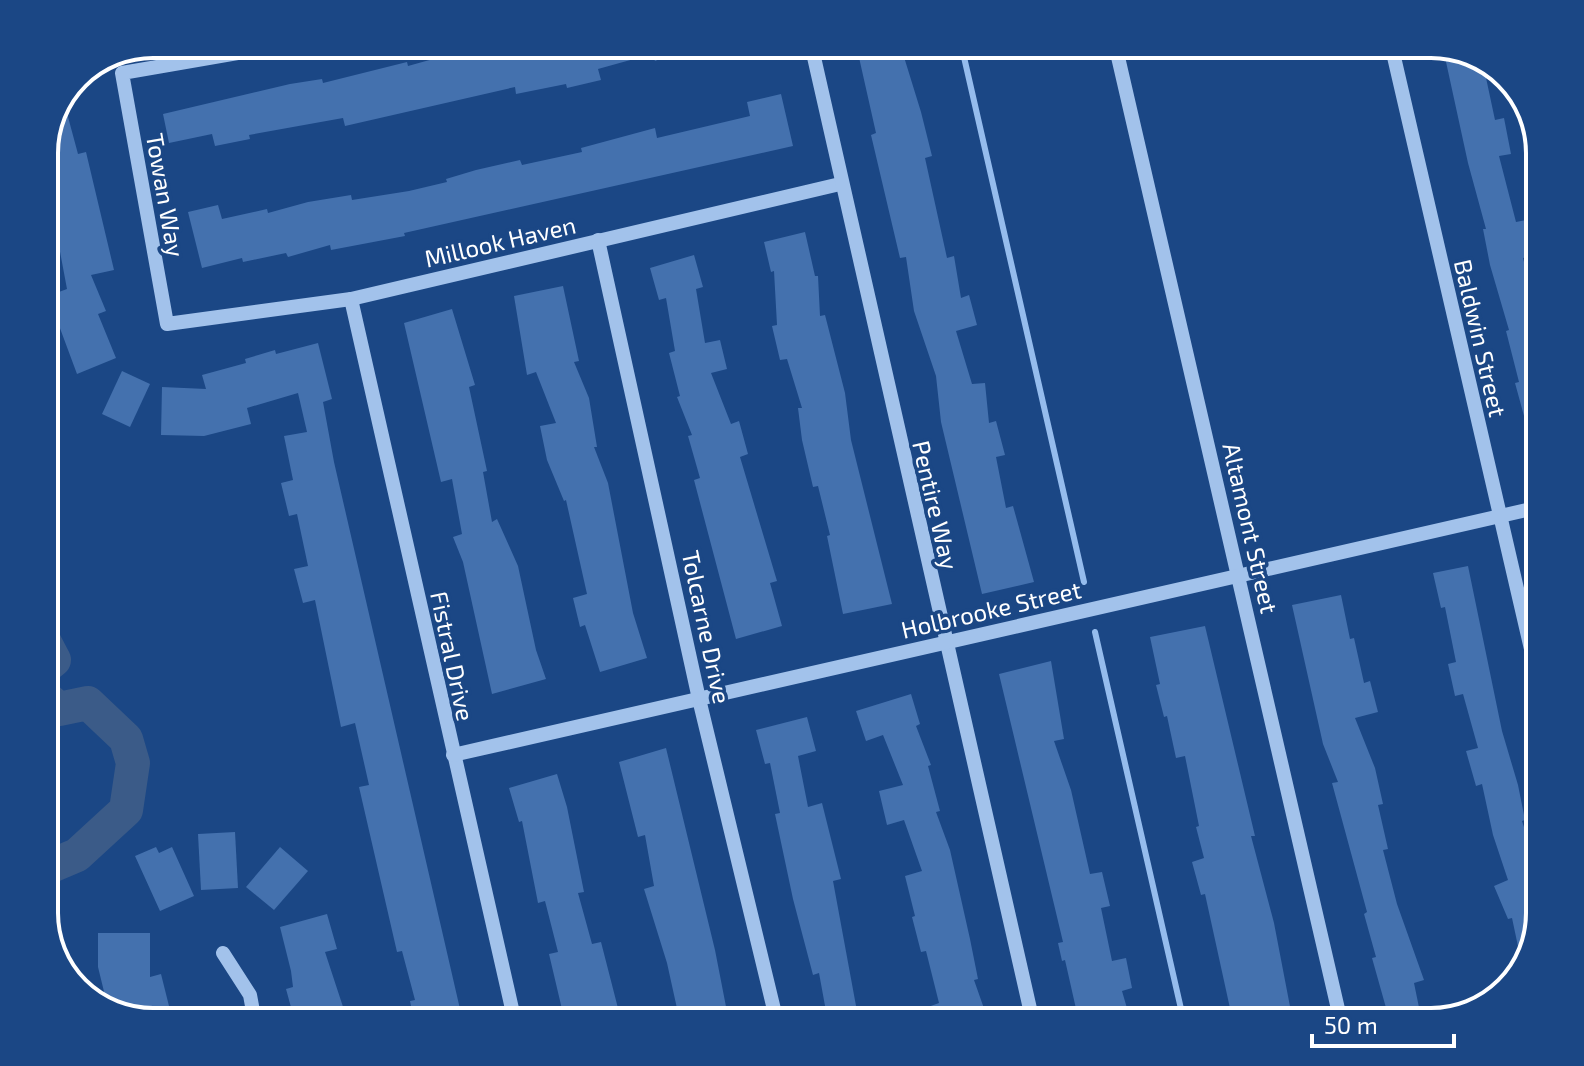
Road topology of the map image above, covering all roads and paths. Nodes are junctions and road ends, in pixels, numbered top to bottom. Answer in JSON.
{"nodes":[{"id":1,"x":209,"y":58,"type":"edge"},
{"id":2,"x":814,"y":58,"type":"edge"},
{"id":3,"x":1118,"y":58,"type":"edge"},
{"id":4,"x":1394,"y":58,"type":"edge"},
{"id":5,"x":840,"y":184,"type":"junction"},
{"id":6,"x":598,"y":240,"type":"junction"},
{"id":7,"x":351,"y":299,"type":"junction"},
{"id":8,"x":167,"y":324,"type":"joint"},
{"id":9,"x":1526,"y":510,"type":"edge"},
{"id":10,"x":1500,"y":516,"type":"junction"},
{"id":11,"x":1239,"y":576,"type":"junction"},
{"id":12,"x":1526,"y":628,"type":"edge"},
{"id":13,"x":945,"y":643,"type":"junction"},
{"id":14,"x":699,"y":699,"type":"junction"},
{"id":15,"x":453,"y":755,"type":"junction"},
{"id":16,"x":223,"y":953,"type":"dead end"},
{"id":17,"x":252,"y":1008,"type":"edge"},
{"id":18,"x":512,"y":1008,"type":"edge"},
{"id":19,"x":774,"y":1008,"type":"edge"},
{"id":20,"x":1030,"y":1008,"type":"edge"},
{"id":21,"x":1338,"y":1008,"type":"edge"}],
"edges":[{"from":1,"to":8,"type":"street","name":"Towan Way"},
{"from":2,"to":5,"type":"street","name":"Pentire Way"},
{"from":3,"to":11,"type":"street","name":"Altamont Street"},
{"from":4,"to":10,"type":"street","name":"Baldwin Street"},
{"from":5,"to":6,"type":"street","name":"Millook Haven"},
{"from":5,"to":13,"type":"street","name":"Pentire Way"},
{"from":6,"to":7,"type":"street","name":"Millook Haven"},
{"from":6,"to":14,"type":"street","name":"Tolcarne Drive"},
{"from":7,"to":8,"type":"street","name":"Millook Haven"},
{"from":7,"to":15,"type":"street","name":"Fistral Drive"},
{"from":9,"to":10,"type":"street","name":"Holbrooke Street"},
{"from":10,"to":11,"type":"street","name":"Holbrooke Street"},
{"from":10,"to":12,"type":"street","name":"Baldwin Street"},
{"from":11,"to":13,"type":"street","name":"Holbrooke Street"},
{"from":11,"to":21,"type":"street","name":"Altamont Street"},
{"from":13,"to":14,"type":"street","name":"Holbrooke Street"},
{"from":13,"to":20,"type":"street","name":"Pentire Way"},
{"from":14,"to":15,"type":"street","name":"Holbrooke Street"},
{"from":14,"to":19,"type":"street","name":"Tolcarne Drive"},
{"from":15,"to":18,"type":"street","name":"Fistral Drive"},
{"from":16,"to":17,"type":"street"}]}
